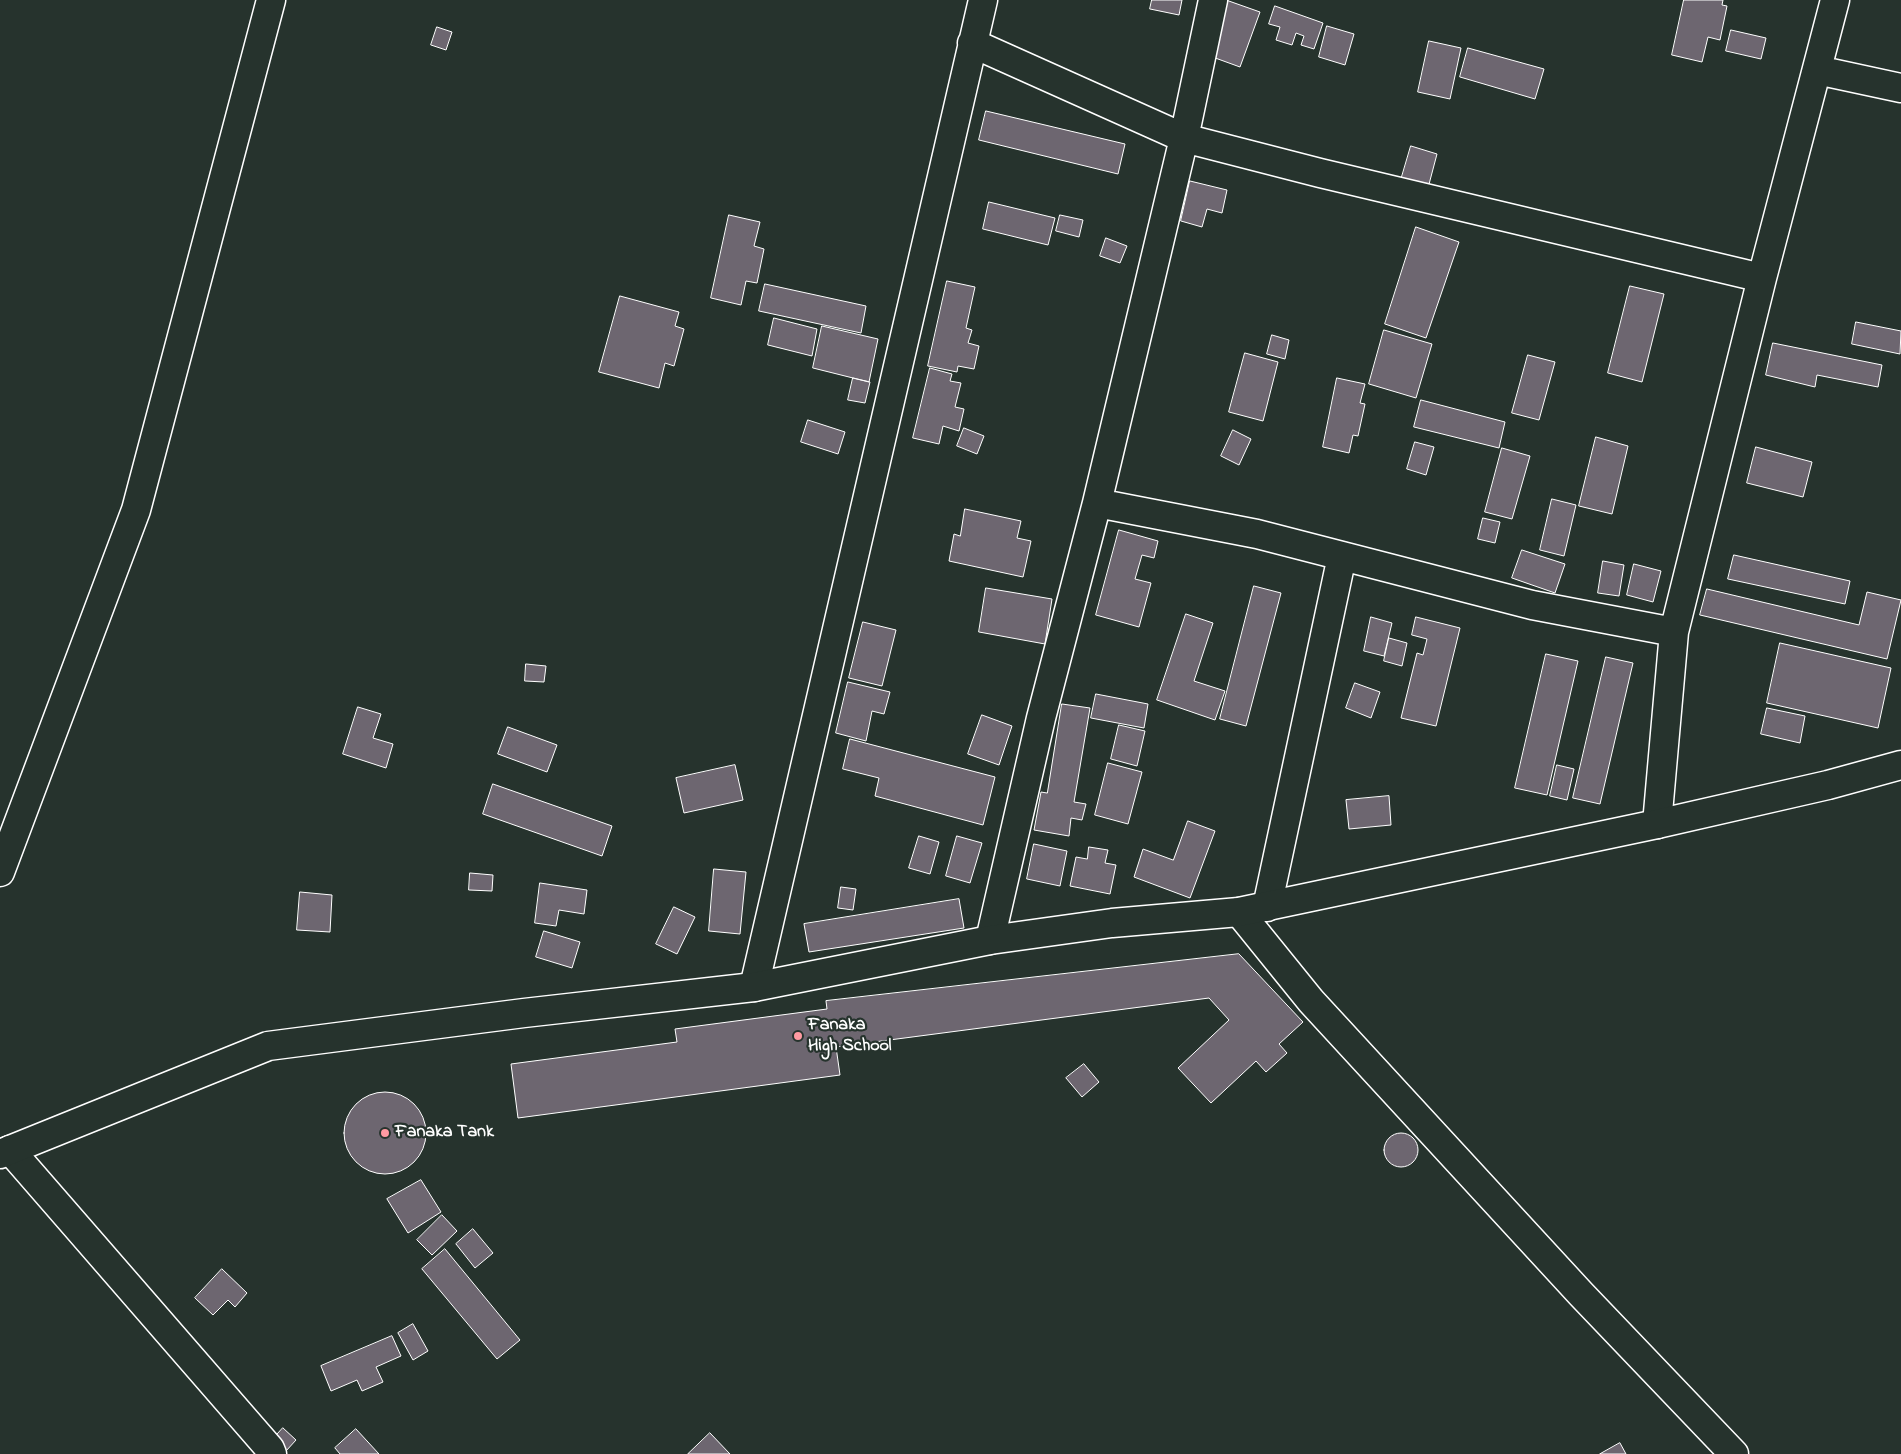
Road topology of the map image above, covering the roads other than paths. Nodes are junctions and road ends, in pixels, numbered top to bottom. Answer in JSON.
{"nodes":[{"id":1,"x":271,"y":0,"type":"edge"},
{"id":2,"x":982,"y":0,"type":"edge"},
{"id":3,"x":1213,"y":0,"type":"edge"},
{"id":4,"x":1836,"y":0,"type":"edge"},
{"id":5,"x":972,"y":43,"type":"junction"},
{"id":6,"x":1817,"y":70,"type":"junction"},
{"id":7,"x":1901,"y":88,"type":"edge"},
{"id":8,"x":1184,"y":138,"type":"junction"},
{"id":9,"x":1762,"y":278,"type":"junction"},
{"id":10,"x":1097,"y":504,"type":"junction"},
{"id":11,"x":1342,"y":556,"type":"junction"},
{"id":12,"x":1674,"y":632,"type":"junction"},
{"id":13,"x":1901,"y":765,"type":"edge"},
{"id":14,"x":1657,"y":824,"type":"junction"},
{"id":15,"x":0,"y":872,"type":"edge"},
{"id":16,"x":1267,"y":906,"type":"junction"},
{"id":17,"x":1238,"y":912,"type":"junction"},
{"id":18,"x":990,"y":940,"type":"junction"},
{"id":19,"x":754,"y":987,"type":"junction"},
{"id":20,"x":5,"y":1152,"type":"edge"},
{"id":21,"x":272,"y":1454,"type":"edge"},
{"id":22,"x":1732,"y":1454,"type":"edge"}],
"edges":[{"from":1,"to":15,"type":"street"},
{"from":2,"to":5,"type":"street"},
{"from":3,"to":8,"type":"street"},
{"from":4,"to":6,"type":"street"},
{"from":5,"to":8,"type":"street"},
{"from":5,"to":19,"type":"street"},
{"from":6,"to":7,"type":"street"},
{"from":6,"to":9,"type":"street"},
{"from":8,"to":9,"type":"street"},
{"from":8,"to":10,"type":"street"},
{"from":9,"to":12,"type":"street"},
{"from":10,"to":11,"type":"street"},
{"from":10,"to":18,"type":"street"},
{"from":11,"to":12,"type":"street"},
{"from":11,"to":16,"type":"street"},
{"from":12,"to":14,"type":"street"},
{"from":13,"to":14,"type":"street"},
{"from":14,"to":16,"type":"street"},
{"from":16,"to":17,"type":"street"},
{"from":17,"to":18,"type":"street"},
{"from":17,"to":22,"type":"street"},
{"from":18,"to":19,"type":"street"},
{"from":19,"to":20,"type":"street"},
{"from":20,"to":21,"type":"street"}]}
